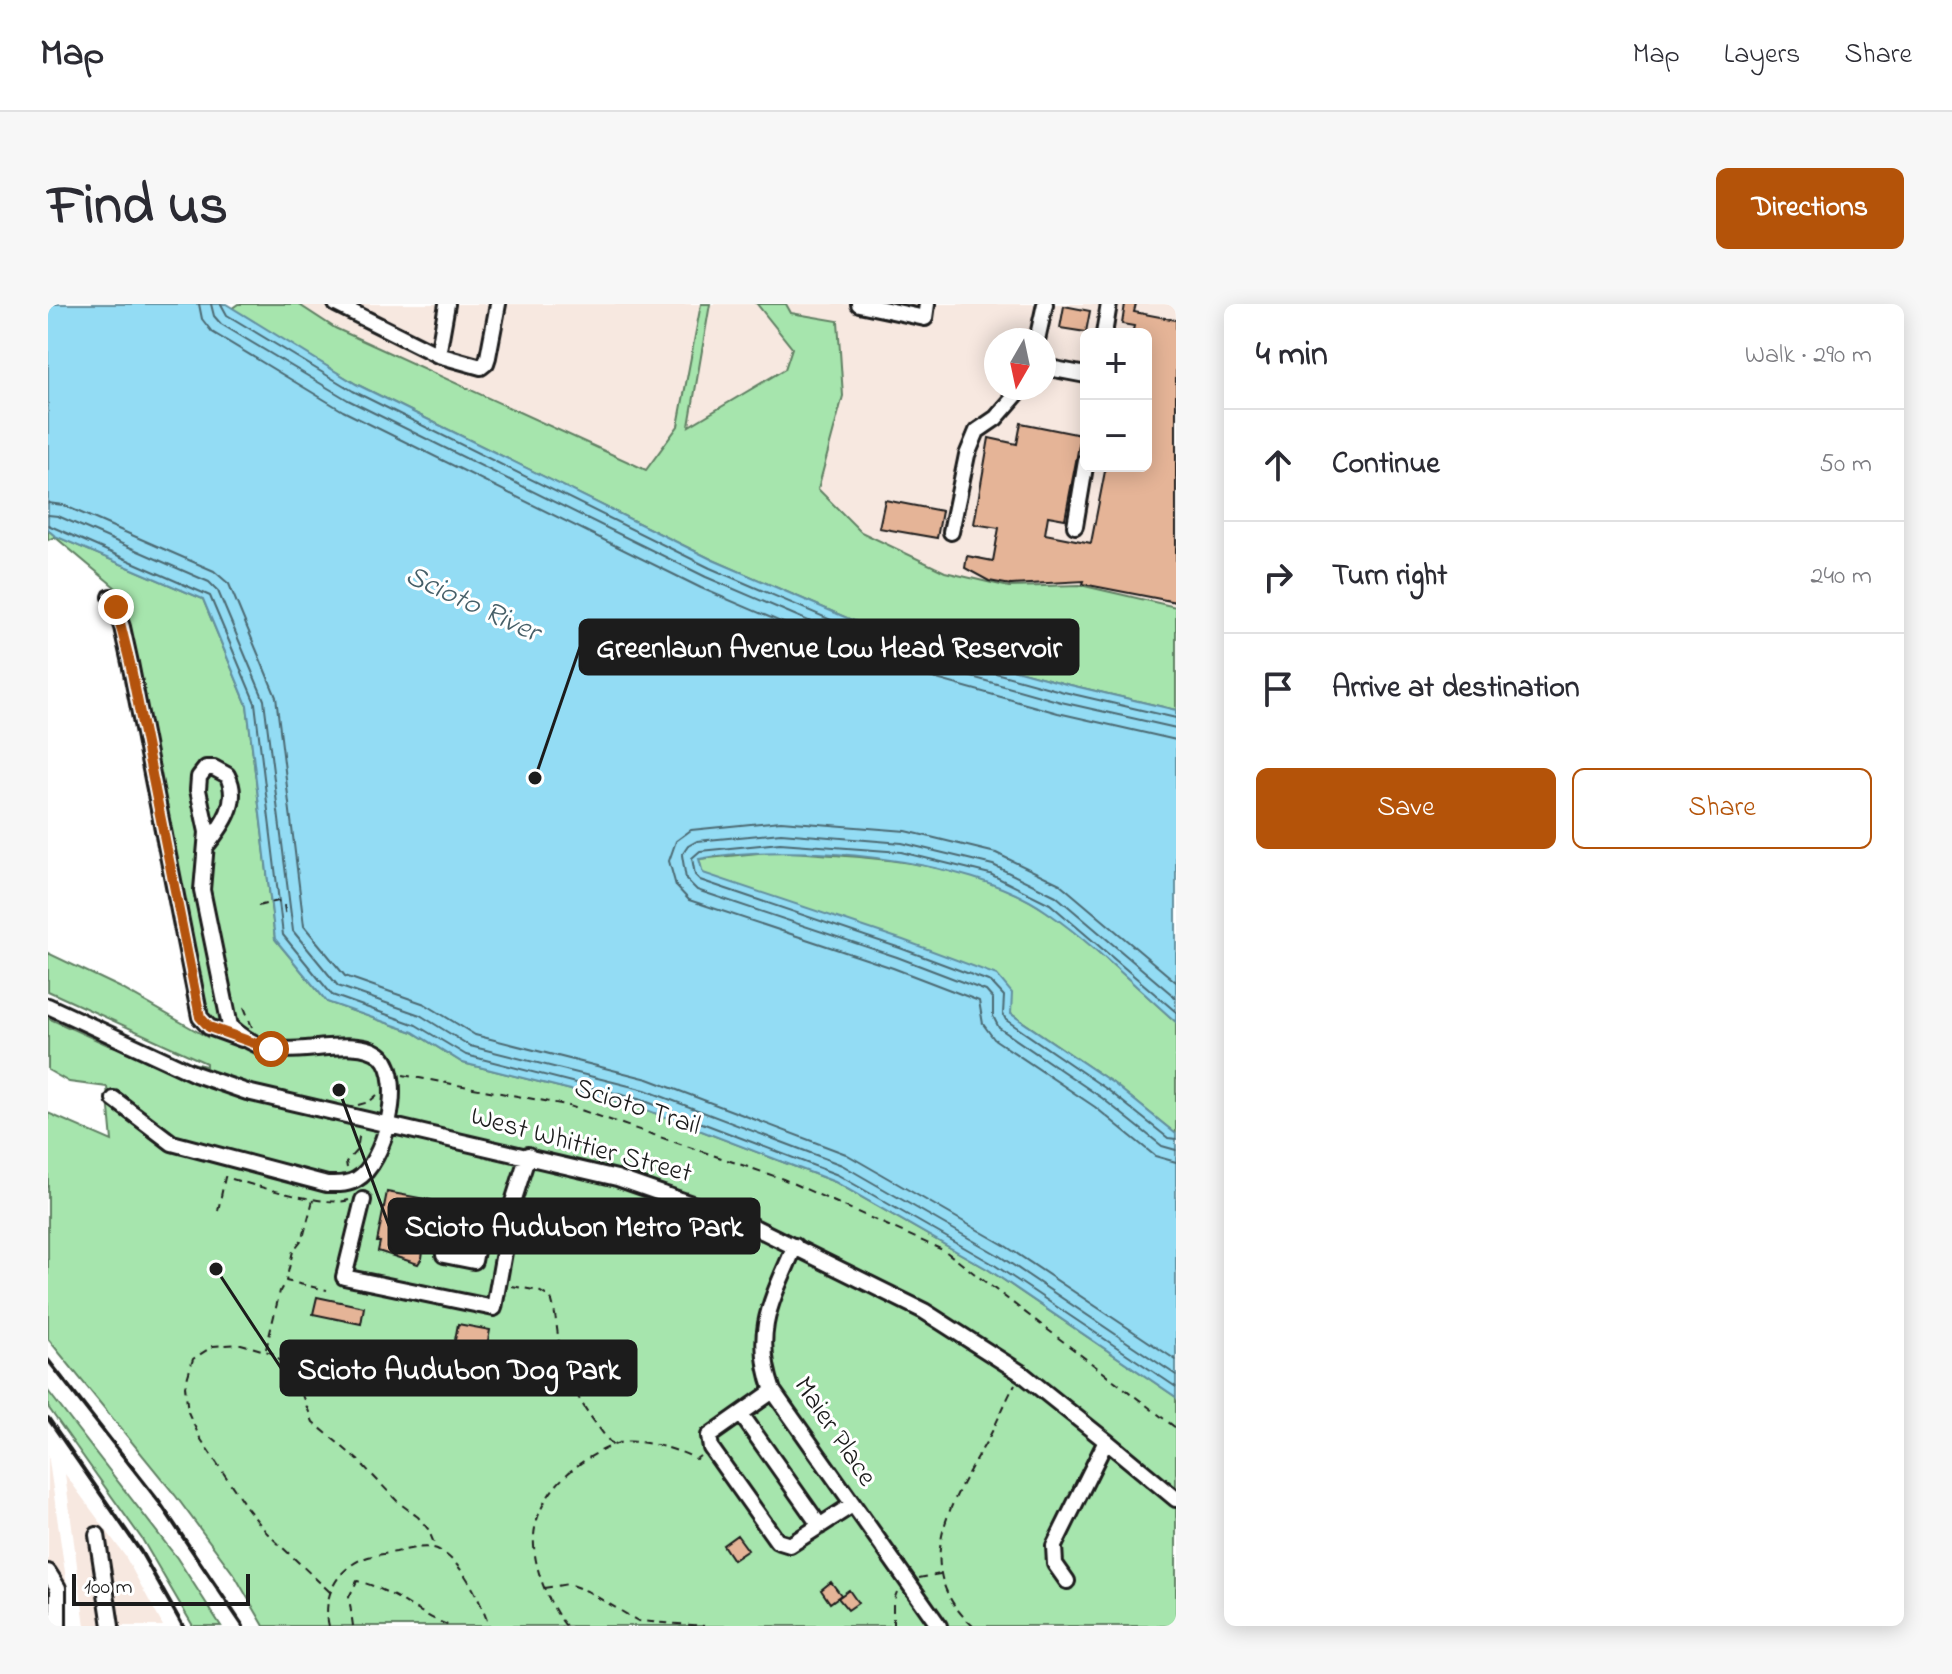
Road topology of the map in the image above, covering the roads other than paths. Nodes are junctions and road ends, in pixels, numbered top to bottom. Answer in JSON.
{"nodes":[{"id":1,"x":336,"y":304,"type":"edge"},
{"id":2,"x":447,"y":304,"type":"edge"},
{"id":3,"x":498,"y":304,"type":"edge"},
{"id":4,"x":859,"y":304,"type":"edge"},
{"id":5,"x":927,"y":304,"type":"edge"},
{"id":6,"x":1045,"y":304,"type":"edge"},
{"id":7,"x":1109,"y":304,"type":"edge"},
{"id":8,"x":360,"y":311,"type":"edge"},
{"id":9,"x":1040,"y":328,"type":"edge"},
{"id":10,"x":1105,"y":328,"type":"edge"},
{"id":11,"x":438,"y":355,"type":"junction"},
{"id":12,"x":1056,"y":369,"type":"edge"},
{"id":13,"x":1080,"y":374,"type":"edge"},
{"id":14,"x":1012,"y":400,"type":"edge"},
{"id":15,"x":1084,"y":472,"type":"edge"},
{"id":16,"x":1075,"y":526,"type":"dead end"},
{"id":17,"x":951,"y":532,"type":"dead end"},
{"id":18,"x":111,"y":597,"type":"dead end"},
{"id":19,"x":206,"y":846,"type":"junction"},
{"id":20,"x":48,"y":1006,"type":"edge"},
{"id":21,"x":246,"y":1041,"type":"junction"},
{"id":22,"x":114,"y":1099,"type":"dead end"},
{"id":23,"x":389,"y":1124,"type":"junction"},
{"id":24,"x":528,"y":1155,"type":"junction"},
{"id":25,"x":363,"y":1200,"type":"dead end"},
{"id":26,"x":512,"y":1210,"type":"junction"},
{"id":27,"x":480,"y":1231,"type":"dead end"},
{"id":28,"x":795,"y":1246,"type":"junction"},
{"id":29,"x":773,"y":1391,"type":"junction"},
{"id":30,"x":741,"y":1414,"type":"junction"},
{"id":31,"x":1106,"y":1441,"type":"junction"},
{"id":32,"x":1176,"y":1499,"type":"edge"},
{"id":33,"x":852,"y":1505,"type":"junction"},
{"id":34,"x":820,"y":1526,"type":"junction"},
{"id":35,"x":97,"y":1535,"type":"dead end"},
{"id":36,"x":48,"y":1572,"type":"edge"},
{"id":37,"x":1067,"y":1581,"type":"dead end"},
{"id":38,"x":58,"y":1626,"type":"edge"},
{"id":39,"x":111,"y":1626,"type":"edge"},
{"id":40,"x":939,"y":1626,"type":"edge"}],
"edges":[{"from":1,"to":8,"type":"street"},
{"from":2,"to":11,"type":"street"},
{"from":3,"to":11,"type":"street"},
{"from":4,"to":5,"type":"street"},
{"from":6,"to":9,"type":"street"},
{"from":7,"to":10,"type":"street"},
{"from":8,"to":11,"type":"street"},
{"from":12,"to":13,"type":"street"},
{"from":14,"to":17,"type":"street"},
{"from":15,"to":16,"type":"street"},
{"from":18,"to":21,"type":"street"},
{"from":19,"to":19,"type":"street"},
{"from":19,"to":21,"type":"street"},
{"from":20,"to":23,"type":"street","name":"West Whittier Street"},
{"from":21,"to":23,"type":"street"},
{"from":22,"to":23,"type":"street"},
{"from":23,"to":24,"type":"street","name":"West Whittier Street"},
{"from":24,"to":26,"type":"street"},
{"from":24,"to":28,"type":"street","name":"West Whittier Street"},
{"from":25,"to":26,"type":"street"},
{"from":26,"to":27,"type":"street"},
{"from":28,"to":29,"type":"street","name":"Maier Place"},
{"from":28,"to":31,"type":"street","name":"West Whittier Street"},
{"from":29,"to":30,"type":"street"},
{"from":29,"to":33,"type":"street","name":"Maier Place"},
{"from":30,"to":34,"type":"street"},
{"from":30,"to":34,"type":"street"},
{"from":31,"to":32,"type":"street","name":"West Whittier Street"},
{"from":31,"to":37,"type":"street"},
{"from":33,"to":34,"type":"street"},
{"from":33,"to":40,"type":"street","name":"Maier Place"},
{"from":35,"to":39,"type":"street"},
{"from":36,"to":38,"type":"street"}]}
